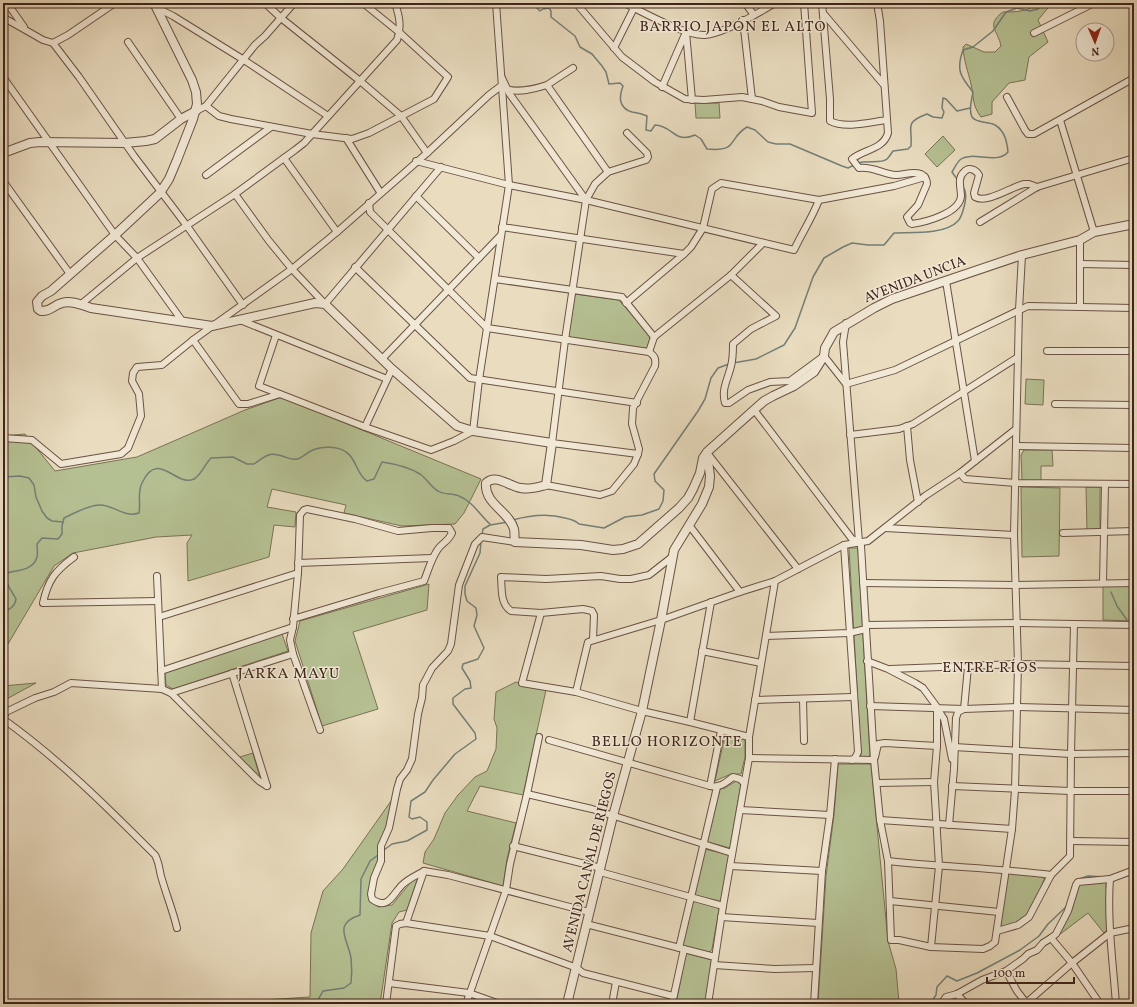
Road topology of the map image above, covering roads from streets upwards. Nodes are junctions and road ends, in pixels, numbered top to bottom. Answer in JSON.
{"nodes":[{"id":1,"x":6,"y":3,"type":"edge"},
{"id":2,"x":115,"y":3,"type":"edge"},
{"id":3,"x":265,"y":3,"type":"edge"},
{"id":4,"x":294,"y":3,"type":"edge"},
{"id":5,"x":363,"y":3,"type":"edge"},
{"id":6,"x":395,"y":3,"type":"edge"},
{"id":7,"x":496,"y":3,"type":"edge"},
{"id":8,"x":576,"y":3,"type":"edge"},
{"id":9,"x":624,"y":3,"type":"edge"},
{"id":10,"x":744,"y":3,"type":"edge"},
{"id":11,"x":775,"y":3,"type":"edge"},
{"id":12,"x":804,"y":3,"type":"edge"},
{"id":13,"x":822,"y":3,"type":"edge"},
{"id":14,"x":877,"y":3,"type":"edge"},
{"id":15,"x":1094,"y":3,"type":"edge"},
{"id":16,"x":157,"y":5,"type":"edge"},
{"id":17,"x":634,"y":8,"type":"junction"},
{"id":18,"x":823,"y":12,"type":"junction"},
{"id":19,"x":754,"y":15,"type":"junction"},
{"id":20,"x":281,"y":18,"type":"junction"},
{"id":21,"x":3,"y":19,"type":"edge"},
{"id":22,"x":743,"y":20,"type":"junction"},
{"id":23,"x":25,"y":29,"type":"junction"},
{"id":24,"x":686,"y":32,"type":"junction"},
{"id":25,"x":400,"y":33,"type":"junction"},
{"id":26,"x":1034,"y":33,"type":"dead end"},
{"id":27,"x":128,"y":42,"type":"dead end"},
{"id":28,"x":53,"y":43,"type":"junction"},
{"id":29,"x":614,"y":48,"type":"junction"},
{"id":30,"x":244,"y":60,"type":"junction"},
{"id":31,"x":573,"y":68,"type":"dead end"},
{"id":32,"x":3,"y":77,"type":"edge"},
{"id":33,"x":1134,"y":78,"type":"edge"},
{"id":34,"x":360,"y":81,"type":"junction"},
{"id":35,"x":547,"y":85,"type":"junction"},
{"id":36,"x":884,"y":85,"type":"junction"},
{"id":37,"x":504,"y":87,"type":"junction"},
{"id":38,"x":662,"y":87,"type":"junction"},
{"id":39,"x":1008,"y":97,"type":"dead end"},
{"id":40,"x":752,"y":99,"type":"junction"},
{"id":41,"x":692,"y":100,"type":"junction"},
{"id":42,"x":206,"y":106,"type":"junction"},
{"id":43,"x":196,"y":111,"type":"junction"},
{"id":44,"x":328,"y":116,"type":"junction"},
{"id":45,"x":401,"y":116,"type":"junction"},
{"id":46,"x":181,"y":119,"type":"junction"},
{"id":47,"x":887,"y":120,"type":"junction"},
{"id":48,"x":1060,"y":120,"type":"junction"},
{"id":49,"x":271,"y":127,"type":"junction"},
{"id":50,"x":627,"y":133,"type":"dead end"},
{"id":51,"x":312,"y":134,"type":"junction"},
{"id":52,"x":346,"y":138,"type":"junction"},
{"id":53,"x":49,"y":142,"type":"junction"},
{"id":54,"x":125,"y":143,"type":"junction"},
{"id":55,"x":427,"y":152,"type":"junction"},
{"id":56,"x":3,"y":153,"type":"edge"},
{"id":57,"x":284,"y":158,"type":"junction"},
{"id":58,"x":1134,"y":158,"type":"edge"},
{"id":59,"x":416,"y":161,"type":"junction"},
{"id":60,"x":441,"y":167,"type":"junction"},
{"id":61,"x":608,"y":172,"type":"junction"},
{"id":62,"x":206,"y":175,"type":"dead end"},
{"id":63,"x":1077,"y":176,"type":"junction"},
{"id":64,"x":925,"y":177,"type":"junction"},
{"id":65,"x":3,"y":181,"type":"edge"},
{"id":66,"x":509,"y":185,"type":"junction"},
{"id":67,"x":1037,"y":187,"type":"junction"},
{"id":68,"x":380,"y":192,"type":"junction"},
{"id":69,"x":160,"y":193,"type":"junction"},
{"id":70,"x":235,"y":194,"type":"junction"},
{"id":71,"x":416,"y":196,"type":"junction"},
{"id":72,"x":586,"y":200,"type":"junction"},
{"id":73,"x":819,"y":200,"type":"junction"},
{"id":74,"x":368,"y":203,"type":"junction"},
{"id":75,"x":980,"y":222,"type":"dead end"},
{"id":76,"x":1134,"y":224,"type":"edge"},
{"id":77,"x":187,"y":226,"type":"junction"},
{"id":78,"x":502,"y":228,"type":"junction"},
{"id":79,"x":703,"y":228,"type":"junction"},
{"id":80,"x":387,"y":230,"type":"junction"},
{"id":81,"x":337,"y":232,"type":"junction"},
{"id":82,"x":1094,"y":232,"type":"junction"},
{"id":83,"x":115,"y":235,"type":"junction"},
{"id":84,"x":501,"y":235,"type":"junction"},
{"id":85,"x":581,"y":239,"type":"junction"},
{"id":86,"x":1080,"y":240,"type":"junction"},
{"id":87,"x":763,"y":243,"type":"junction"},
{"id":88,"x":684,"y":254,"type":"junction"},
{"id":89,"x":1022,"y":255,"type":"junction"},
{"id":90,"x":137,"y":258,"type":"junction"},
{"id":91,"x":479,"y":258,"type":"junction"},
{"id":92,"x":1080,"y":264,"type":"junction"},
{"id":93,"x":1134,"y":265,"type":"edge"},
{"id":94,"x":355,"y":268,"type":"junction"},
{"id":95,"x":292,"y":269,"type":"junction"},
{"id":96,"x":70,"y":274,"type":"junction"},
{"id":97,"x":731,"y":275,"type":"junction"},
{"id":98,"x":495,"y":279,"type":"junction"},
{"id":99,"x":946,"y":281,"type":"junction"},
{"id":100,"x":448,"y":290,"type":"junction"},
{"id":101,"x":572,"y":290,"type":"junction"},
{"id":102,"x":80,"y":304,"type":"junction"},
{"id":103,"x":325,"y":304,"type":"junction"},
{"id":104,"x":626,"y":304,"type":"junction"},
{"id":105,"x":243,"y":305,"type":"junction"},
{"id":106,"x":1080,"y":306,"type":"junction"},
{"id":107,"x":1134,"y":308,"type":"edge"},
{"id":108,"x":1019,"y":310,"type":"junction"},
{"id":109,"x":240,"y":320,"type":"junction"},
{"id":110,"x":183,"y":322,"type":"junction"},
{"id":111,"x":846,"y":323,"type":"junction"},
{"id":112,"x":212,"y":326,"type":"junction"},
{"id":113,"x":414,"y":326,"type":"junction"},
{"id":114,"x":487,"y":328,"type":"junction"},
{"id":115,"x":276,"y":335,"type":"junction"},
{"id":116,"x":654,"y":338,"type":"junction"},
{"id":117,"x":193,"y":340,"type":"junction"},
{"id":118,"x":564,"y":340,"type":"junction"},
{"id":119,"x":955,"y":341,"type":"junction"},
{"id":120,"x":1047,"y":351,"type":"dead end"},
{"id":121,"x":1134,"y":351,"type":"edge"},
{"id":122,"x":649,"y":352,"type":"junction"},
{"id":123,"x":824,"y":356,"type":"junction"},
{"id":124,"x":1018,"y":357,"type":"junction"},
{"id":125,"x":382,"y":359,"type":"junction"},
{"id":126,"x":392,"y":369,"type":"junction"},
{"id":127,"x":387,"y":379,"type":"junction"},
{"id":128,"x":479,"y":380,"type":"junction"},
{"id":129,"x":846,"y":384,"type":"junction"},
{"id":130,"x":558,"y":392,"type":"junction"},
{"id":131,"x":964,"y":392,"type":"junction"},
{"id":132,"x":280,"y":394,"type":"junction"},
{"id":133,"x":637,"y":403,"type":"junction"},
{"id":134,"x":1055,"y":404,"type":"dead end"},
{"id":135,"x":1134,"y":404,"type":"edge"},
{"id":136,"x":755,"y":411,"type":"junction"},
{"id":137,"x":907,"y":426,"type":"junction"},
{"id":138,"x":365,"y":427,"type":"junction"},
{"id":139,"x":1016,"y":429,"type":"junction"},
{"id":140,"x":473,"y":431,"type":"junction"},
{"id":141,"x":850,"y":435,"type":"junction"},
{"id":142,"x":3,"y":438,"type":"edge"},
{"id":143,"x":552,"y":443,"type":"junction"},
{"id":144,"x":1016,"y":446,"type":"junction"},
{"id":145,"x":1134,"y":448,"type":"edge"},
{"id":146,"x":707,"y":452,"type":"junction"},
{"id":147,"x":638,"y":454,"type":"junction"},
{"id":148,"x":975,"y":461,"type":"junction"},
{"id":149,"x":960,"y":473,"type":"junction"},
{"id":150,"x":1016,"y":483,"type":"junction"},
{"id":151,"x":1105,"y":484,"type":"junction"},
{"id":152,"x":1134,"y":484,"type":"edge"},
{"id":153,"x":546,"y":485,"type":"junction"},
{"id":154,"x":918,"y":502,"type":"junction"},
{"id":155,"x":689,"y":525,"type":"junction"},
{"id":156,"x":886,"y":528,"type":"junction"},
{"id":157,"x":1134,"y":531,"type":"edge"},
{"id":158,"x":1104,"y":532,"type":"junction"},
{"id":159,"x":1063,"y":533,"type":"dead end"},
{"id":160,"x":1014,"y":535,"type":"junction"},
{"id":161,"x":515,"y":542,"type":"junction"},
{"id":162,"x":860,"y":544,"type":"junction"},
{"id":163,"x":844,"y":545,"type":"junction"},
{"id":164,"x":74,"y":557,"type":"dead end"},
{"id":165,"x":672,"y":557,"type":"junction"},
{"id":166,"x":432,"y":558,"type":"junction"},
{"id":167,"x":298,"y":563,"type":"junction"},
{"id":168,"x":798,"y":569,"type":"junction"},
{"id":169,"x":298,"y":573,"type":"junction"},
{"id":170,"x":157,"y":576,"type":"dead end"},
{"id":171,"x":775,"y":581,"type":"junction"},
{"id":172,"x":863,"y":583,"type":"junction"},
{"id":173,"x":1103,"y":583,"type":"junction"},
{"id":174,"x":1134,"y":583,"type":"edge"},
{"id":175,"x":1015,"y":585,"type":"junction"},
{"id":176,"x":740,"y":592,"type":"junction"},
{"id":177,"x":158,"y":601,"type":"junction"},
{"id":178,"x":711,"y":602,"type":"junction"},
{"id":179,"x":541,"y":613,"type":"junction"},
{"id":180,"x":159,"y":617,"type":"junction"},
{"id":181,"x":293,"y":619,"type":"junction"},
{"id":182,"x":661,"y":620,"type":"junction"},
{"id":183,"x":1017,"y":623,"type":"junction"},
{"id":184,"x":1074,"y":624,"type":"junction"},
{"id":185,"x":1134,"y":625,"type":"edge"},
{"id":186,"x":293,"y":627,"type":"junction"},
{"id":187,"x":866,"y":627,"type":"junction"},
{"id":188,"x":850,"y":633,"type":"junction"},
{"id":189,"x":766,"y":636,"type":"junction"},
{"id":190,"x":593,"y":640,"type":"junction"},
{"id":191,"x":702,"y":651,"type":"junction"},
{"id":192,"x":293,"y":654,"type":"junction"},
{"id":193,"x":868,"y":661,"type":"junction"},
{"id":194,"x":762,"y":662,"type":"junction"},
{"id":195,"x":1018,"y":664,"type":"junction"},
{"id":196,"x":1072,"y":664,"type":"junction"},
{"id":197,"x":1134,"y":666,"type":"edge"},
{"id":198,"x":968,"y":667,"type":"junction"},
{"id":199,"x":888,"y":669,"type":"junction"},
{"id":200,"x":161,"y":671,"type":"junction"},
{"id":201,"x":232,"y":673,"type":"junction"},
{"id":202,"x":162,"y":689,"type":"junction"},
{"id":203,"x":576,"y":692,"type":"junction"},
{"id":204,"x":171,"y":694,"type":"junction"},
{"id":205,"x":853,"y":697,"type":"junction"},
{"id":206,"x":803,"y":699,"type":"junction"},
{"id":207,"x":755,"y":700,"type":"junction"},
{"id":208,"x":870,"y":706,"type":"junction"},
{"id":209,"x":937,"y":707,"type":"junction"},
{"id":210,"x":1018,"y":707,"type":"junction"},
{"id":211,"x":964,"y":709,"type":"junction"},
{"id":212,"x":1072,"y":709,"type":"junction"},
{"id":213,"x":1134,"y":710,"type":"edge"},
{"id":214,"x":642,"y":711,"type":"junction"},
{"id":215,"x":3,"y":719,"type":"edge"},
{"id":216,"x":690,"y":722,"type":"junction"},
{"id":217,"x":320,"y":730,"type":"dead end"},
{"id":218,"x":721,"y":731,"type":"junction"},
{"id":219,"x":539,"y":737,"type":"dead end"},
{"id":220,"x":749,"y":737,"type":"junction"},
{"id":221,"x":549,"y":740,"type":"dead end"},
{"id":222,"x":804,"y":741,"type":"dead end"},
{"id":223,"x":937,"y":746,"type":"junction"},
{"id":224,"x":954,"y":747,"type":"junction"},
{"id":225,"x":1016,"y":750,"type":"junction"},
{"id":226,"x":1134,"y":752,"type":"edge"},
{"id":227,"x":1071,"y":754,"type":"junction"},
{"id":228,"x":749,"y":758,"type":"junction"},
{"id":229,"x":835,"y":759,"type":"junction"},
{"id":230,"x":852,"y":760,"type":"junction"},
{"id":231,"x":874,"y":760,"type":"junction"},
{"id":232,"x":629,"y":763,"type":"junction"},
{"id":233,"x":954,"y":769,"type":"junction"},
{"id":234,"x":934,"y":782,"type":"junction"},
{"id":235,"x":744,"y":783,"type":"junction"},
{"id":236,"x":877,"y":783,"type":"junction"},
{"id":237,"x":713,"y":786,"type":"junction"},
{"id":238,"x":952,"y":786,"type":"junction"},
{"id":239,"x":1016,"y":790,"type":"junction"},
{"id":240,"x":1071,"y":791,"type":"junction"},
{"id":241,"x":1134,"y":791,"type":"edge"},
{"id":242,"x":527,"y":794,"type":"junction"},
{"id":243,"x":740,"y":810,"type":"junction"},
{"id":244,"x":830,"y":815,"type":"junction"},
{"id":245,"x":613,"y":816,"type":"junction"},
{"id":246,"x":880,"y":820,"type":"junction"},
{"id":247,"x":936,"y":824,"type":"junction"},
{"id":248,"x":949,"y":825,"type":"junction"},
{"id":249,"x":1012,"y":829,"type":"junction"},
{"id":250,"x":1071,"y":840,"type":"junction"},
{"id":251,"x":1134,"y":842,"type":"edge"},
{"id":252,"x":703,"y":844,"type":"junction"},
{"id":253,"x":513,"y":846,"type":"junction"},
{"id":254,"x":732,"y":853,"type":"junction"},
{"id":255,"x":888,"y":861,"type":"junction"},
{"id":256,"x":730,"y":866,"type":"junction"},
{"id":257,"x":939,"y":866,"type":"junction"},
{"id":258,"x":1006,"y":869,"type":"junction"},
{"id":259,"x":600,"y":870,"type":"junction"},
{"id":260,"x":1134,"y":870,"type":"edge"},
{"id":261,"x":424,"y":871,"type":"junction"},
{"id":262,"x":822,"y":871,"type":"junction"},
{"id":263,"x":1051,"y":875,"type":"junction"},
{"id":264,"x":1110,"y":879,"type":"junction"},
{"id":265,"x":506,"y":890,"type":"junction"},
{"id":266,"x":691,"y":898,"type":"junction"},
{"id":267,"x":890,"y":902,"type":"junction"},
{"id":268,"x":723,"y":906,"type":"junction"},
{"id":269,"x":934,"y":906,"type":"junction"},
{"id":270,"x":590,"y":912,"type":"junction"},
{"id":271,"x":1000,"y":912,"type":"junction"},
{"id":272,"x":721,"y":917,"type":"junction"},
{"id":273,"x":406,"y":923,"type":"junction"},
{"id":274,"x":818,"y":923,"type":"junction"},
{"id":275,"x":586,"y":924,"type":"junction"},
{"id":276,"x":177,"y":928,"type":"dead end"},
{"id":277,"x":1134,"y":928,"type":"edge"},
{"id":278,"x":997,"y":931,"type":"junction"},
{"id":279,"x":1110,"y":933,"type":"junction"},
{"id":280,"x":490,"y":936,"type":"junction"},
{"id":281,"x":1051,"y":938,"type":"junction"},
{"id":282,"x":682,"y":948,"type":"junction"},
{"id":283,"x":931,"y":948,"type":"junction"},
{"id":284,"x":715,"y":957,"type":"junction"},
{"id":285,"x":1072,"y":963,"type":"junction"},
{"id":286,"x":714,"y":965,"type":"junction"},
{"id":287,"x":577,"y":968,"type":"junction"},
{"id":288,"x":815,"y":968,"type":"junction"},
{"id":289,"x":1006,"y":971,"type":"junction"},
{"id":290,"x":616,"y":982,"type":"junction"},
{"id":291,"x":388,"y":983,"type":"junction"},
{"id":292,"x":469,"y":993,"type":"junction"},
{"id":293,"x":957,"y":994,"type":"junction"},
{"id":294,"x":673,"y":996,"type":"junction"},
{"id":295,"x":386,"y":1004,"type":"edge"},
{"id":296,"x":466,"y":1004,"type":"edge"},
{"id":297,"x":500,"y":1004,"type":"edge"},
{"id":298,"x":567,"y":1004,"type":"edge"},
{"id":299,"x":612,"y":1004,"type":"edge"},
{"id":300,"x":672,"y":1004,"type":"edge"},
{"id":301,"x":708,"y":1004,"type":"edge"},
{"id":302,"x":814,"y":1004,"type":"edge"},
{"id":303,"x":941,"y":1004,"type":"edge"},
{"id":304,"x":966,"y":1004,"type":"edge"},
{"id":305,"x":1026,"y":1004,"type":"edge"},
{"id":306,"x":1100,"y":1004,"type":"edge"},
{"id":307,"x":1116,"y":1004,"type":"edge"}],
"edges":[{"from":1,"to":23,"type":"street"},
{"from":2,"to":28,"type":"street"},
{"from":3,"to":20,"type":"street"},
{"from":4,"to":20,"type":"street"},
{"from":5,"to":25,"type":"street"},
{"from":6,"to":25,"type":"street"},
{"from":7,"to":37,"type":"street"},
{"from":8,"to":29,"type":"street"},
{"from":9,"to":17,"type":"street"},
{"from":10,"to":19,"type":"street"},
{"from":11,"to":19,"type":"street"},
{"from":12,"to":40,"type":"street"},
{"from":13,"to":18,"type":"street"},
{"from":14,"to":36,"type":"street"},
{"from":15,"to":26,"type":"street"},
{"from":16,"to":30,"type":"street"},
{"from":16,"to":43,"type":"street"},
{"from":17,"to":24,"type":"street"},
{"from":17,"to":29,"type":"street"},
{"from":18,"to":36,"type":"street"},
{"from":18,"to":47,"type":"street"},
{"from":19,"to":22,"type":"street"},
{"from":20,"to":30,"type":"street"},
{"from":20,"to":34,"type":"street"},
{"from":21,"to":23,"type":"street"},
{"from":22,"to":24,"type":"street"},
{"from":22,"to":40,"type":"street"},
{"from":23,"to":28,"type":"street"},
{"from":24,"to":38,"type":"street"},
{"from":24,"to":41,"type":"street"},
{"from":25,"to":34,"type":"street"},
{"from":25,"to":45,"type":"street"},
{"from":27,"to":46,"type":"street"},
{"from":28,"to":54,"type":"street"},
{"from":29,"to":38,"type":"street"},
{"from":30,"to":42,"type":"street"},
{"from":30,"to":44,"type":"street"},
{"from":31,"to":35,"type":"street"},
{"from":32,"to":53,"type":"street"},
{"from":33,"to":48,"type":"street"},
{"from":34,"to":44,"type":"street"},
{"from":34,"to":45,"type":"street"},
{"from":35,"to":37,"type":"street"},
{"from":35,"to":61,"type":"street"},
{"from":36,"to":47,"type":"street"},
{"from":37,"to":55,"type":"street"},
{"from":37,"to":66,"type":"street"},
{"from":37,"to":72,"type":"street"},
{"from":38,"to":41,"type":"street"},
{"from":39,"to":48,"type":"street"},
{"from":40,"to":41,"type":"street"},
{"from":42,"to":43,"type":"street"},
{"from":42,"to":49,"type":"street"},
{"from":43,"to":46,"type":"street"},
{"from":43,"to":69,"type":"street"},
{"from":44,"to":51,"type":"street"},
{"from":45,"to":52,"type":"street"},
{"from":45,"to":55,"type":"street"},
{"from":46,"to":54,"type":"street"},
{"from":47,"to":64,"type":"street"},
{"from":48,"to":63,"type":"street"},
{"from":49,"to":51,"type":"street"},
{"from":49,"to":62,"type":"street"},
{"from":50,"to":61,"type":"street"},
{"from":51,"to":52,"type":"street"},
{"from":51,"to":57,"type":"street"},
{"from":52,"to":68,"type":"street"},
{"from":53,"to":54,"type":"street"},
{"from":53,"to":56,"type":"street"},
{"from":53,"to":83,"type":"street"},
{"from":54,"to":69,"type":"street"},
{"from":55,"to":59,"type":"street"},
{"from":57,"to":70,"type":"street"},
{"from":57,"to":81,"type":"street"},
{"from":58,"to":63,"type":"street"},
{"from":59,"to":60,"type":"street"},
{"from":59,"to":68,"type":"street"},
{"from":60,"to":66,"type":"street"},
{"from":60,"to":71,"type":"street"},
{"from":61,"to":72,"type":"street"},
{"from":63,"to":67,"type":"street"},
{"from":63,"to":82,"type":"street"},
{"from":64,"to":67,"type":"street"},
{"from":64,"to":73,"type":"street"},
{"from":65,"to":96,"type":"street"},
{"from":66,"to":72,"type":"street"},
{"from":66,"to":78,"type":"street"},
{"from":67,"to":75,"type":"street"},
{"from":68,"to":74,"type":"street"},
{"from":69,"to":77,"type":"street"},
{"from":69,"to":83,"type":"street"},
{"from":70,"to":77,"type":"street"},
{"from":70,"to":95,"type":"street"},
{"from":71,"to":80,"type":"street"},
{"from":71,"to":91,"type":"street"},
{"from":72,"to":79,"type":"street"},
{"from":72,"to":85,"type":"street"},
{"from":73,"to":79,"type":"street"},
{"from":73,"to":87,"type":"street"},
{"from":74,"to":80,"type":"street"},
{"from":74,"to":81,"type":"street"},
{"from":76,"to":82,"type":"street","name":"AVENIDA UNCIA"},
{"from":77,"to":90,"type":"street"},
{"from":77,"to":105,"type":"street"},
{"from":78,"to":84,"type":"street"},
{"from":78,"to":85,"type":"street"},
{"from":79,"to":87,"type":"street"},
{"from":79,"to":88,"type":"street"},
{"from":80,"to":94,"type":"street"},
{"from":80,"to":100,"type":"street"},
{"from":81,"to":95,"type":"street"},
{"from":82,"to":86,"type":"street","name":"AVENIDA UNCIA"},
{"from":83,"to":90,"type":"street"},
{"from":83,"to":96,"type":"street"},
{"from":84,"to":91,"type":"street"},
{"from":84,"to":98,"type":"street"},
{"from":85,"to":88,"type":"street"},
{"from":85,"to":101,"type":"street"},
{"from":86,"to":89,"type":"street","name":"AVENIDA UNCIA"},
{"from":86,"to":92,"type":"street"},
{"from":87,"to":97,"type":"street"},
{"from":88,"to":104,"type":"street"},
{"from":89,"to":99,"type":"street","name":"AVENIDA UNCIA"},
{"from":89,"to":108,"type":"street"},
{"from":90,"to":102,"type":"street"},
{"from":90,"to":110,"type":"street"},
{"from":91,"to":100,"type":"street"},
{"from":92,"to":93,"type":"street"},
{"from":92,"to":106,"type":"street"},
{"from":94,"to":103,"type":"street"},
{"from":94,"to":113,"type":"street"},
{"from":95,"to":103,"type":"street"},
{"from":95,"to":105,"type":"street"},
{"from":96,"to":102,"type":"street"},
{"from":97,"to":116,"type":"street"},
{"from":97,"to":123,"type":"street"},
{"from":98,"to":101,"type":"street"},
{"from":98,"to":114,"type":"street"},
{"from":99,"to":111,"type":"street","name":"AVENIDA UNCIA"},
{"from":99,"to":119,"type":"street"},
{"from":100,"to":113,"type":"street"},
{"from":100,"to":114,"type":"street"},
{"from":101,"to":104,"type":"street"},
{"from":101,"to":118,"type":"street"},
{"from":102,"to":110,"type":"street"},
{"from":103,"to":109,"type":"street"},
{"from":103,"to":125,"type":"street"},
{"from":104,"to":116,"type":"street"},
{"from":105,"to":112,"type":"street"},
{"from":106,"to":107,"type":"street"},
{"from":106,"to":108,"type":"street"},
{"from":108,"to":119,"type":"street"},
{"from":108,"to":124,"type":"street"},
{"from":109,"to":112,"type":"street"},
{"from":109,"to":115,"type":"street"},
{"from":110,"to":112,"type":"street"},
{"from":111,"to":123,"type":"street","name":"AVENIDA UNCIA"},
{"from":111,"to":129,"type":"street"},
{"from":112,"to":117,"type":"street"},
{"from":113,"to":125,"type":"street"},
{"from":113,"to":128,"type":"street"},
{"from":114,"to":118,"type":"street"},
{"from":114,"to":128,"type":"street"},
{"from":115,"to":127,"type":"street"},
{"from":115,"to":132,"type":"street"},
{"from":116,"to":122,"type":"street"},
{"from":117,"to":132,"type":"street"},
{"from":117,"to":142,"type":"street"},
{"from":118,"to":122,"type":"street"},
{"from":118,"to":130,"type":"street"},
{"from":119,"to":129,"type":"street"},
{"from":119,"to":131,"type":"street"},
{"from":120,"to":121,"type":"street"},
{"from":122,"to":133,"type":"street"},
{"from":123,"to":129,"type":"street"},
{"from":123,"to":136,"type":"street","name":"AVENIDA UNCIA"},
{"from":124,"to":131,"type":"street"},
{"from":124,"to":139,"type":"street"},
{"from":125,"to":126,"type":"street"},
{"from":126,"to":127,"type":"street"},
{"from":126,"to":140,"type":"street"},
{"from":127,"to":138,"type":"street"},
{"from":128,"to":130,"type":"street"},
{"from":128,"to":140,"type":"street"},
{"from":129,"to":141,"type":"street"},
{"from":130,"to":133,"type":"street"},
{"from":130,"to":143,"type":"street"},
{"from":131,"to":137,"type":"street"},
{"from":131,"to":148,"type":"street"},
{"from":132,"to":138,"type":"street"},
{"from":133,"to":147,"type":"street"},
{"from":134,"to":135,"type":"street"},
{"from":136,"to":146,"type":"street","name":"AVENIDA UNCIA"},
{"from":136,"to":162,"type":"street"},
{"from":137,"to":141,"type":"street"},
{"from":137,"to":154,"type":"street"},
{"from":138,"to":140,"type":"street"},
{"from":139,"to":144,"type":"street"},
{"from":139,"to":148,"type":"street"},
{"from":140,"to":143,"type":"street"},
{"from":141,"to":162,"type":"street"},
{"from":143,"to":147,"type":"street"},
{"from":143,"to":153,"type":"street"},
{"from":144,"to":145,"type":"street"},
{"from":144,"to":150,"type":"street"},
{"from":146,"to":155,"type":"street","name":"AVENIDA CANAL DE RIEGOS"},
{"from":146,"to":161,"type":"street"},
{"from":146,"to":168,"type":"street"},
{"from":147,"to":153,"type":"street"},
{"from":148,"to":149,"type":"street"},
{"from":149,"to":150,"type":"street"},
{"from":149,"to":154,"type":"street"},
{"from":150,"to":151,"type":"street"},
{"from":150,"to":160,"type":"street"},
{"from":151,"to":152,"type":"street"},
{"from":151,"to":158,"type":"street"},
{"from":153,"to":161,"type":"street"},
{"from":154,"to":156,"type":"street"},
{"from":155,"to":165,"type":"street","name":"AVENIDA CANAL DE RIEGOS"},
{"from":155,"to":176,"type":"street"},
{"from":156,"to":160,"type":"street"},
{"from":156,"to":162,"type":"street"},
{"from":157,"to":158,"type":"street"},
{"from":158,"to":159,"type":"street"},
{"from":158,"to":173,"type":"street"},
{"from":160,"to":175,"type":"street"},
{"from":161,"to":261,"type":"street"},
{"from":162,"to":163,"type":"street"},
{"from":162,"to":172,"type":"street"},
{"from":163,"to":168,"type":"street"},
{"from":163,"to":188,"type":"street"},
{"from":164,"to":177,"type":"street"},
{"from":165,"to":179,"type":"street"},
{"from":165,"to":182,"type":"street","name":"AVENIDA CANAL DE RIEGOS"},
{"from":166,"to":167,"type":"street"},
{"from":166,"to":167,"type":"street"},
{"from":166,"to":181,"type":"street"},
{"from":167,"to":169,"type":"street"},
{"from":168,"to":171,"type":"street"},
{"from":169,"to":180,"type":"street"},
{"from":169,"to":181,"type":"street"},
{"from":170,"to":177,"type":"street"},
{"from":171,"to":176,"type":"street"},
{"from":171,"to":189,"type":"street"},
{"from":172,"to":175,"type":"street"},
{"from":172,"to":187,"type":"street"},
{"from":173,"to":174,"type":"street"},
{"from":173,"to":175,"type":"street"},
{"from":175,"to":183,"type":"street"},
{"from":176,"to":178,"type":"street"},
{"from":177,"to":180,"type":"street"},
{"from":178,"to":182,"type":"street"},
{"from":178,"to":191,"type":"street"},
{"from":179,"to":190,"type":"street"},
{"from":179,"to":203,"type":"street"},
{"from":180,"to":200,"type":"street"},
{"from":181,"to":186,"type":"street"},
{"from":182,"to":190,"type":"street"},
{"from":182,"to":214,"type":"street","name":"AVENIDA CANAL DE RIEGOS"},
{"from":183,"to":184,"type":"street"},
{"from":183,"to":187,"type":"street"},
{"from":183,"to":195,"type":"street"},
{"from":184,"to":185,"type":"street"},
{"from":184,"to":196,"type":"street"},
{"from":186,"to":192,"type":"street"},
{"from":186,"to":200,"type":"street"},
{"from":187,"to":188,"type":"street"},
{"from":187,"to":193,"type":"street"},
{"from":188,"to":189,"type":"street"},
{"from":188,"to":205,"type":"street"},
{"from":189,"to":194,"type":"street"},
{"from":190,"to":203,"type":"street"},
{"from":191,"to":194,"type":"street"},
{"from":191,"to":216,"type":"street"},
{"from":192,"to":201,"type":"street"},
{"from":192,"to":217,"type":"street"},
{"from":193,"to":199,"type":"street"},
{"from":193,"to":208,"type":"street"},
{"from":194,"to":207,"type":"street"},
{"from":195,"to":196,"type":"street"},
{"from":195,"to":198,"type":"street"},
{"from":195,"to":210,"type":"street"},
{"from":196,"to":197,"type":"street"},
{"from":196,"to":212,"type":"street"},
{"from":198,"to":199,"type":"street"},
{"from":198,"to":211,"type":"street"},
{"from":199,"to":209,"type":"street"},
{"from":200,"to":202,"type":"street"},
{"from":201,"to":204,"type":"street"},
{"from":201,"to":204,"type":"street"},
{"from":202,"to":204,"type":"street"},
{"from":202,"to":215,"type":"street"},
{"from":203,"to":214,"type":"street"},
{"from":205,"to":206,"type":"street"},
{"from":205,"to":230,"type":"street"},
{"from":206,"to":207,"type":"street"},
{"from":206,"to":222,"type":"street"},
{"from":207,"to":220,"type":"street"},
{"from":208,"to":209,"type":"street"},
{"from":208,"to":231,"type":"street"},
{"from":209,"to":211,"type":"street"},
{"from":209,"to":223,"type":"street"},
{"from":209,"to":233,"type":"street"},
{"from":210,"to":211,"type":"street"},
{"from":210,"to":212,"type":"street"},
{"from":210,"to":225,"type":"street"},
{"from":211,"to":224,"type":"street"},
{"from":212,"to":213,"type":"street"},
{"from":212,"to":227,"type":"street"},
{"from":214,"to":216,"type":"street"},
{"from":214,"to":232,"type":"street","name":"AVENIDA CANAL DE RIEGOS"},
{"from":215,"to":276,"type":"street"},
{"from":216,"to":218,"type":"street"},
{"from":218,"to":220,"type":"street"},
{"from":218,"to":237,"type":"street"},
{"from":219,"to":242,"type":"street"},
{"from":220,"to":228,"type":"street"},
{"from":221,"to":232,"type":"street"},
{"from":223,"to":231,"type":"street"},
{"from":223,"to":234,"type":"street"},
{"from":224,"to":225,"type":"street"},
{"from":224,"to":233,"type":"street"},
{"from":225,"to":227,"type":"street"},
{"from":225,"to":239,"type":"street"},
{"from":226,"to":227,"type":"street"},
{"from":227,"to":240,"type":"street"},
{"from":228,"to":229,"type":"street"},
{"from":228,"to":235,"type":"street"},
{"from":229,"to":230,"type":"street"},
{"from":229,"to":244,"type":"street"},
{"from":230,"to":231,"type":"street"},
{"from":231,"to":236,"type":"street"},
{"from":232,"to":237,"type":"street"},
{"from":232,"to":245,"type":"street","name":"AVENIDA CANAL DE RIEGOS"},
{"from":233,"to":238,"type":"street"},
{"from":234,"to":236,"type":"street"},
{"from":234,"to":247,"type":"street"},
{"from":235,"to":237,"type":"street"},
{"from":235,"to":243,"type":"street"},
{"from":236,"to":246,"type":"street"},
{"from":237,"to":252,"type":"street"},
{"from":238,"to":239,"type":"street"},
{"from":238,"to":248,"type":"street"},
{"from":239,"to":240,"type":"street"},
{"from":239,"to":249,"type":"street"},
{"from":240,"to":241,"type":"street"},
{"from":240,"to":250,"type":"street"},
{"from":242,"to":245,"type":"street"},
{"from":242,"to":253,"type":"street"},
{"from":243,"to":244,"type":"street"},
{"from":243,"to":254,"type":"street"},
{"from":244,"to":262,"type":"street"},
{"from":245,"to":252,"type":"street"},
{"from":245,"to":259,"type":"street","name":"AVENIDA CANAL DE RIEGOS"},
{"from":246,"to":247,"type":"street"},
{"from":246,"to":255,"type":"street"},
{"from":247,"to":248,"type":"street"},
{"from":247,"to":257,"type":"street"},
{"from":248,"to":249,"type":"street"},
{"from":249,"to":258,"type":"street"},
{"from":250,"to":251,"type":"street"},
{"from":250,"to":263,"type":"street"},
{"from":252,"to":254,"type":"street"},
{"from":252,"to":266,"type":"street"},
{"from":253,"to":259,"type":"street"},
{"from":253,"to":265,"type":"street"},
{"from":254,"to":256,"type":"street"},
{"from":255,"to":257,"type":"street"},
{"from":255,"to":267,"type":"street"},
{"from":256,"to":262,"type":"street"},
{"from":256,"to":268,"type":"street"},
{"from":257,"to":258,"type":"street"},
{"from":257,"to":269,"type":"street"},
{"from":258,"to":263,"type":"street"},
{"from":258,"to":271,"type":"street"},
{"from":259,"to":266,"type":"street"},
{"from":259,"to":270,"type":"street","name":"AVENIDA CANAL DE RIEGOS"},
{"from":260,"to":264,"type":"street"},
{"from":261,"to":265,"type":"street"},
{"from":261,"to":273,"type":"street"},
{"from":262,"to":274,"type":"street"},
{"from":263,"to":278,"type":"street"},
{"from":264,"to":279,"type":"street"},
{"from":264,"to":281,"type":"street"},
{"from":265,"to":270,"type":"street"},
{"from":265,"to":280,"type":"street"},
{"from":266,"to":268,"type":"street"},
{"from":266,"to":282,"type":"street"},
{"from":267,"to":269,"type":"street"},
{"from":267,"to":283,"type":"street"},
{"from":268,"to":272,"type":"street"},
{"from":269,"to":271,"type":"street"},
{"from":269,"to":283,"type":"street"},
{"from":270,"to":275,"type":"street","name":"AVENIDA CANAL DE RIEGOS"},
{"from":271,"to":278,"type":"street"},
{"from":272,"to":274,"type":"street"},
{"from":272,"to":284,"type":"street"},
{"from":273,"to":280,"type":"street"},
{"from":273,"to":291,"type":"street"},
{"from":274,"to":288,"type":"street"},
{"from":275,"to":282,"type":"street"},
{"from":275,"to":287,"type":"street","name":"AVENIDA CANAL DE RIEGOS"},
{"from":277,"to":279,"type":"street"},
{"from":278,"to":283,"type":"street"},
{"from":279,"to":285,"type":"street"},
{"from":279,"to":307,"type":"street"},
{"from":280,"to":287,"type":"street"},
{"from":280,"to":292,"type":"street"},
{"from":281,"to":285,"type":"street"},
{"from":281,"to":289,"type":"street"},
{"from":282,"to":284,"type":"street"},
{"from":282,"to":294,"type":"street"},
{"from":284,"to":286,"type":"street"},
{"from":285,"to":305,"type":"street"},
{"from":285,"to":306,"type":"street"},
{"from":286,"to":288,"type":"street"},
{"from":286,"to":301,"type":"street"},
{"from":287,"to":290,"type":"street"},
{"from":287,"to":298,"type":"street","name":"AVENIDA CANAL DE RIEGOS"},
{"from":288,"to":302,"type":"street"},
{"from":289,"to":293,"type":"street"},
{"from":289,"to":305,"type":"street"},
{"from":290,"to":294,"type":"street"},
{"from":290,"to":299,"type":"street"},
{"from":291,"to":292,"type":"street"},
{"from":291,"to":295,"type":"street"},
{"from":292,"to":296,"type":"street"},
{"from":292,"to":297,"type":"street"},
{"from":293,"to":303,"type":"street"},
{"from":293,"to":304,"type":"street"},
{"from":294,"to":300,"type":"street"}]}
